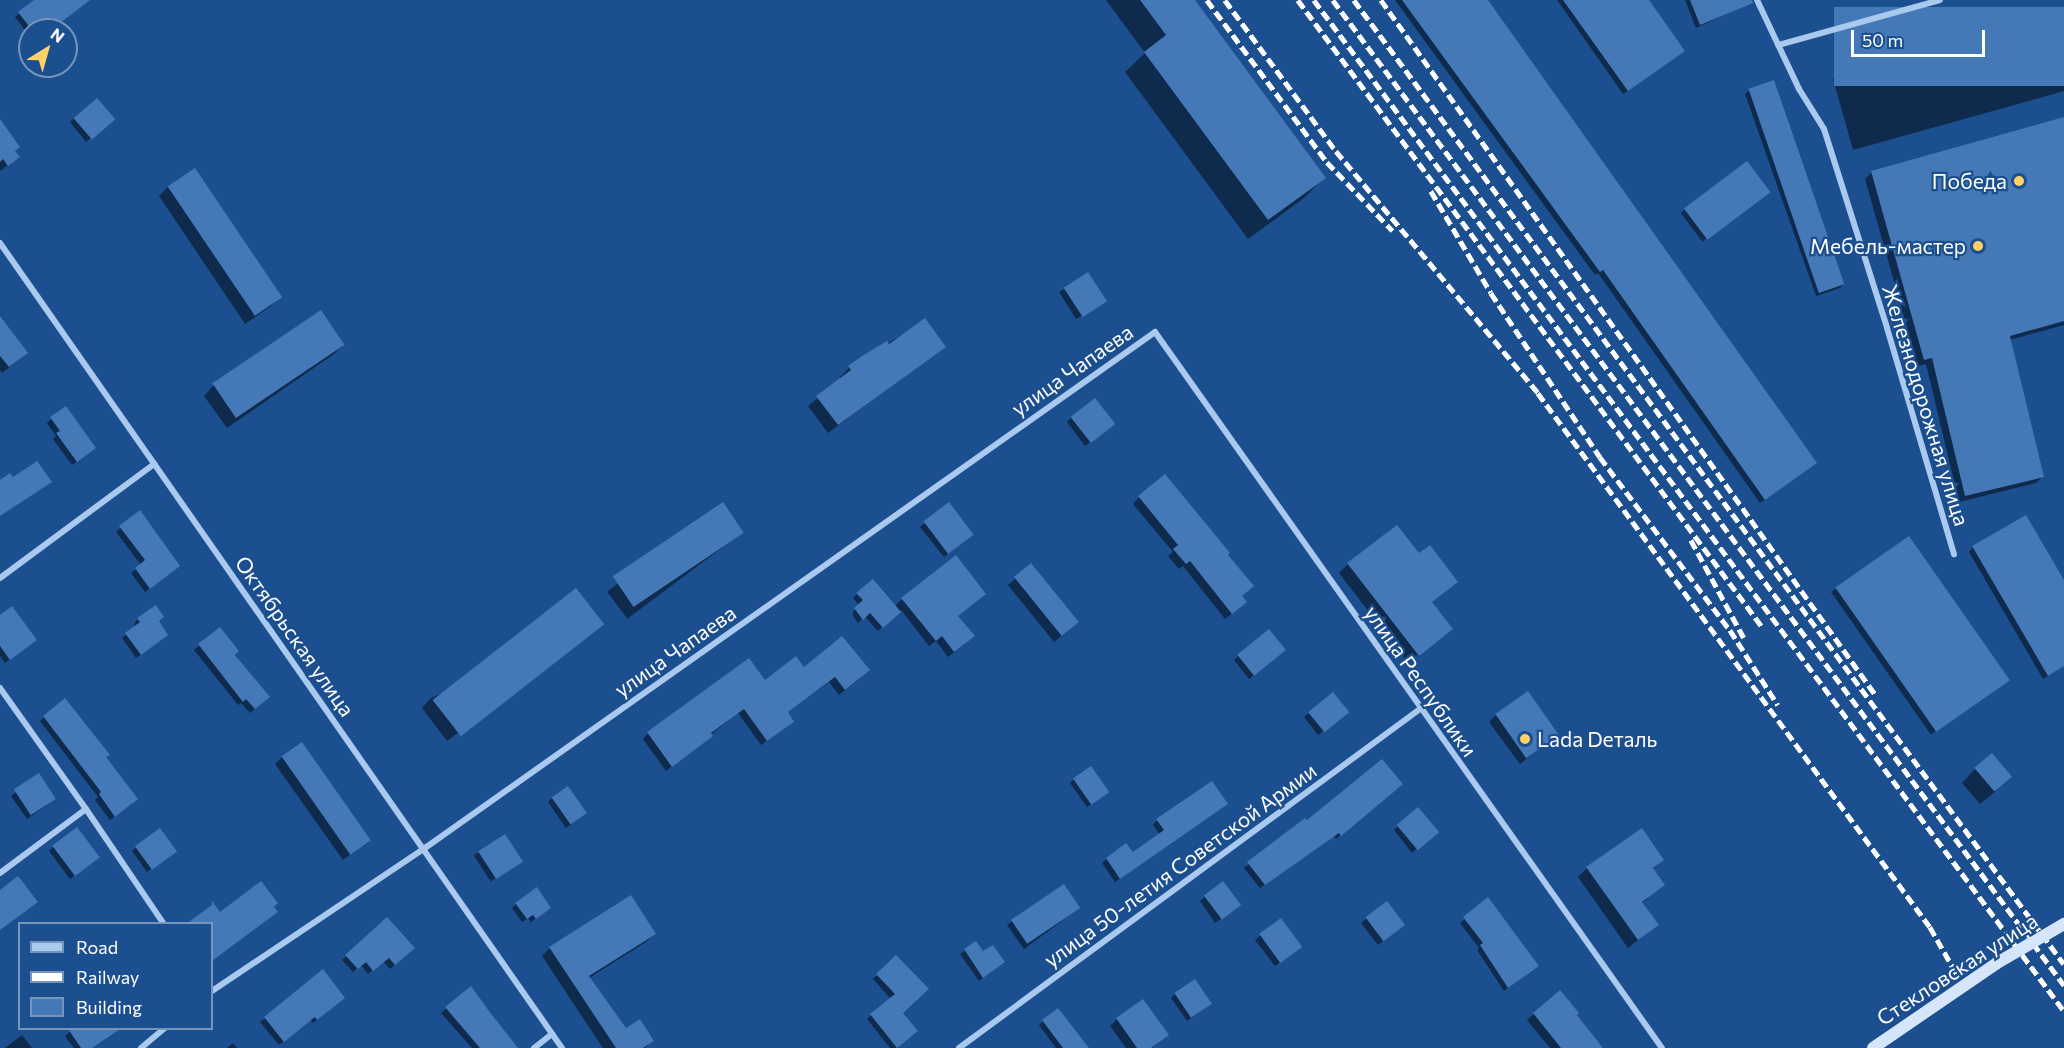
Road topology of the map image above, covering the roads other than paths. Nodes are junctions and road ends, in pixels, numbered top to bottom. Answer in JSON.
{"nodes":[{"id":1,"x":1757,"y":0,"type":"edge"},
{"id":2,"x":1940,"y":0,"type":"edge"},
{"id":3,"x":1778,"y":45,"type":"junction"},
{"id":4,"x":0,"y":243,"type":"edge"},
{"id":5,"x":1155,"y":332,"type":"joint"},
{"id":6,"x":154,"y":464,"type":"junction"},
{"id":7,"x":1954,"y":554,"type":"dead end"},
{"id":8,"x":0,"y":578,"type":"edge"},
{"id":9,"x":0,"y":688,"type":"edge"},
{"id":10,"x":1420,"y":709,"type":"junction"},
{"id":11,"x":86,"y":809,"type":"junction"},
{"id":12,"x":425,"y":848,"type":"junction"},
{"id":13,"x":0,"y":873,"type":"edge"},
{"id":14,"x":163,"y":922,"type":"edge"},
{"id":15,"x":2064,"y":924,"type":"edge"},
{"id":16,"x":213,"y":990,"type":"edge"},
{"id":17,"x":164,"y":1030,"type":"edge"},
{"id":18,"x":552,"y":1034,"type":"junction"},
{"id":19,"x":141,"y":1048,"type":"edge"},
{"id":20,"x":534,"y":1048,"type":"edge"},
{"id":21,"x":562,"y":1048,"type":"edge"},
{"id":22,"x":959,"y":1048,"type":"edge"},
{"id":23,"x":1662,"y":1048,"type":"edge"},
{"id":24,"x":1873,"y":1048,"type":"edge"}],
"edges":[{"from":1,"to":3,"type":"street","name":"Железнодорожная улица"},
{"from":2,"to":3,"type":"street"},
{"from":3,"to":7,"type":"street","name":"Железнодорожная улица"},
{"from":4,"to":6,"type":"street","name":"Октябрьская улица"},
{"from":5,"to":10,"type":"street","name":"улица Республики"},
{"from":5,"to":12,"type":"street","name":"улица Чапаева"},
{"from":6,"to":8,"type":"street"},
{"from":6,"to":12,"type":"street","name":"Октябрьская улица"},
{"from":9,"to":11,"type":"street"},
{"from":10,"to":22,"type":"street","name":"улица 50-летия Советской Армии"},
{"from":10,"to":23,"type":"street","name":"улица Республики"},
{"from":11,"to":13,"type":"street"},
{"from":11,"to":14,"type":"street"},
{"from":12,"to":16,"type":"street","name":"улица Чапаева"},
{"from":12,"to":18,"type":"street","name":"Октябрьская улица"},
{"from":15,"to":24,"type":"street","name":"Стекловская улица","bridge":true},
{"from":17,"to":19,"type":"street"},
{"from":18,"to":20,"type":"street"},
{"from":18,"to":21,"type":"street","name":"Октябрьская улица"}]}
